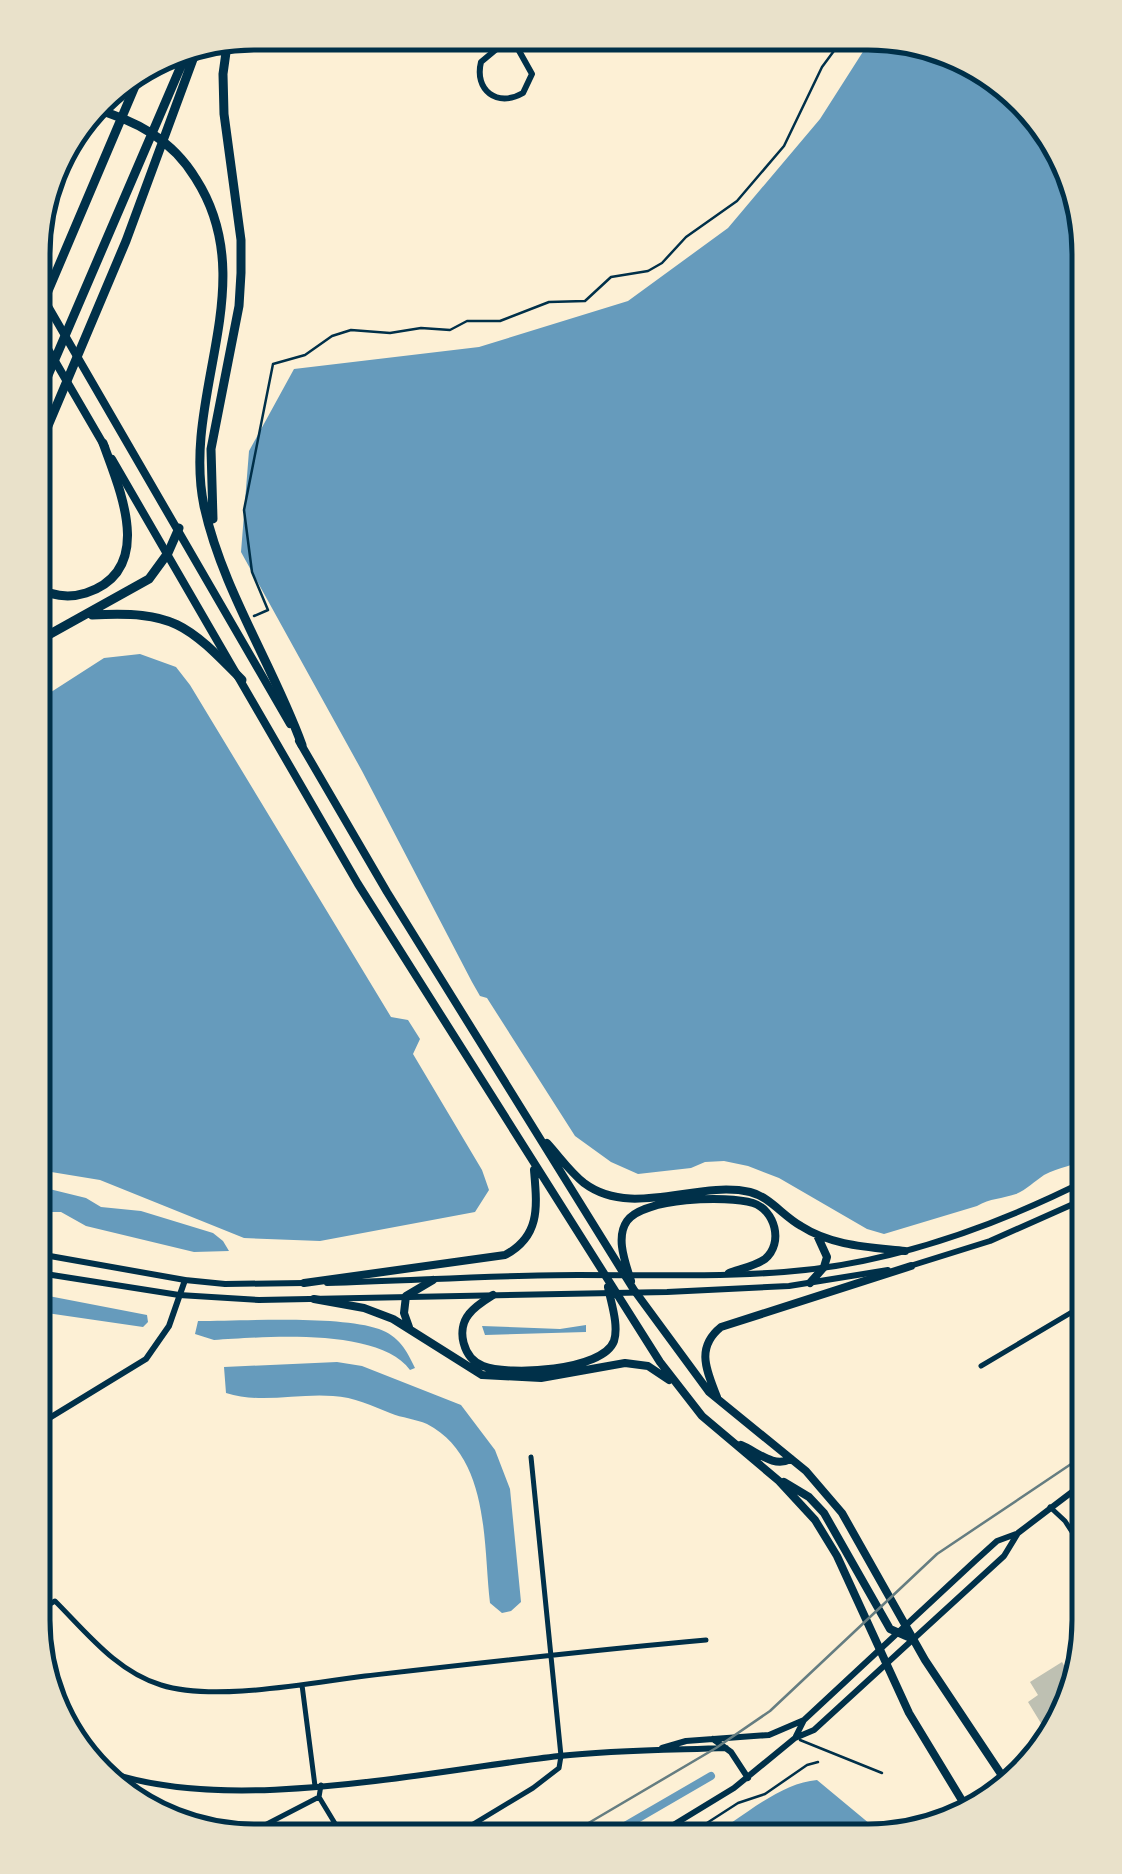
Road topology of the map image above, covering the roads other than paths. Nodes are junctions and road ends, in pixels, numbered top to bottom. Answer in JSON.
{"nodes":[{"id":1,"x":495,"y":50,"type":"edge"},
{"id":2,"x":519,"y":50,"type":"edge"},
{"id":3,"x":226,"y":52,"type":"edge"},
{"id":4,"x":193,"y":60,"type":"edge"},
{"id":5,"x":182,"y":64,"type":"edge"},
{"id":6,"x":134,"y":90,"type":"edge"},
{"id":7,"x":108,"y":113,"type":"edge"},
{"id":8,"x":50,"y":286,"type":"edge"},
{"id":9,"x":50,"y":310,"type":"edge"},
{"id":10,"x":50,"y":352,"type":"edge"},
{"id":11,"x":50,"y":371,"type":"edge"},
{"id":12,"x":50,"y":421,"type":"edge"},
{"id":13,"x":103,"y":444,"type":"junction"},
{"id":14,"x":178,"y":528,"type":"junction"},
{"id":15,"x":213,"y":536,"type":"junction"},
{"id":16,"x":168,"y":553,"type":"junction"},
{"id":17,"x":50,"y":594,"type":"edge"},
{"id":18,"x":89,"y":615,"type":"junction"},
{"id":19,"x":50,"y":635,"type":"edge"},
{"id":20,"x":242,"y":680,"type":"junction"},
{"id":21,"x":302,"y":745,"type":"junction"},
{"id":22,"x":528,"y":1120,"type":"junction"},
{"id":23,"x":534,"y":1166,"type":"junction"},
{"id":24,"x":1072,"y":1187,"type":"edge"},
{"id":25,"x":1072,"y":1205,"type":"edge"},
{"id":26,"x":816,"y":1235,"type":"junction"},
{"id":27,"x":905,"y":1251,"type":"junction"},
{"id":28,"x":50,"y":1256,"type":"edge"},
{"id":29,"x":911,"y":1266,"type":"junction"},
{"id":30,"x":824,"y":1267,"type":"junction"},
{"id":31,"x":729,"y":1273,"type":"junction"},
{"id":32,"x":50,"y":1275,"type":"edge"},
{"id":33,"x":605,"y":1278,"type":"junction"},
{"id":34,"x":185,"y":1280,"type":"junction"},
{"id":35,"x":432,"y":1280,"type":"junction"},
{"id":36,"x":810,"y":1283,"type":"junction"},
{"id":37,"x":304,"y":1284,"type":"junction"},
{"id":38,"x":634,"y":1290,"type":"junction"},
{"id":39,"x":493,"y":1294,"type":"junction"},
{"id":40,"x":179,"y":1295,"type":"junction"},
{"id":41,"x":406,"y":1296,"type":"junction"},
{"id":42,"x":314,"y":1298,"type":"junction"},
{"id":43,"x":1072,"y":1312,"type":"edge"},
{"id":44,"x":409,"y":1327,"type":"junction"},
{"id":45,"x":981,"y":1366,"type":"dead end"},
{"id":46,"x":677,"y":1386,"type":"junction"},
{"id":47,"x":718,"y":1402,"type":"junction"},
{"id":48,"x":50,"y":1417,"type":"edge"},
{"id":49,"x":732,"y":1442,"type":"junction"},
{"id":50,"x":531,"y":1457,"type":"dead end"},
{"id":51,"x":791,"y":1458,"type":"junction"},
{"id":52,"x":773,"y":1476,"type":"junction"},
{"id":53,"x":1072,"y":1491,"type":"edge"},
{"id":54,"x":1050,"y":1507,"type":"junction"},
{"id":55,"x":1072,"y":1532,"type":"edge"},
{"id":56,"x":1018,"y":1534,"type":"junction"},
{"id":57,"x":50,"y":1604,"type":"edge"},
{"id":58,"x":906,"y":1626,"type":"junction"},
{"id":59,"x":897,"y":1634,"type":"junction"},
{"id":60,"x":914,"y":1639,"type":"junction"},
{"id":61,"x":706,"y":1640,"type":"dead end"},
{"id":62,"x":879,"y":1650,"type":"junction"},
{"id":63,"x":553,"y":1654,"type":"junction"},
{"id":64,"x":886,"y":1666,"type":"junction"},
{"id":65,"x":302,"y":1684,"type":"junction"},
{"id":66,"x":804,"y":1720,"type":"junction"},
{"id":67,"x":712,"y":1738,"type":"junction"},
{"id":68,"x":796,"y":1738,"type":"junction"},
{"id":69,"x":726,"y":1748,"type":"junction"},
{"id":70,"x":656,"y":1750,"type":"junction"},
{"id":71,"x":561,"y":1756,"type":"junction"},
{"id":72,"x":882,"y":1773,"type":"dead end"},
{"id":73,"x":1001,"y":1774,"type":"edge"},
{"id":74,"x":125,"y":1777,"type":"edge"},
{"id":75,"x":748,"y":1778,"type":"junction"},
{"id":76,"x":318,"y":1786,"type":"junction"},
{"id":77,"x":319,"y":1796,"type":"junction"},
{"id":78,"x":962,"y":1801,"type":"edge"},
{"id":79,"x":266,"y":1824,"type":"edge"},
{"id":80,"x":336,"y":1824,"type":"edge"},
{"id":81,"x":473,"y":1824,"type":"edge"},
{"id":82,"x":674,"y":1824,"type":"edge"}],
"edges":[{"from":1,"to":2,"type":"main road"},
{"from":3,"to":15,"type":"highway"},
{"from":4,"to":12,"type":"highway"},
{"from":5,"to":11,"type":"highway"},
{"from":6,"to":8,"type":"highway"},
{"from":7,"to":15,"type":"highway"},
{"from":9,"to":14,"type":"main road"},
{"from":10,"to":13,"type":"main road"},
{"from":13,"to":16,"type":"main road"},
{"from":13,"to":17,"type":"highway"},
{"from":14,"to":16,"type":"highway"},
{"from":14,"to":21,"type":"main road"},
{"from":15,"to":21,"type":"highway"},
{"from":16,"to":18,"type":"highway"},
{"from":16,"to":20,"type":"main road"},
{"from":18,"to":19,"type":"highway"},
{"from":18,"to":20,"type":"highway"},
{"from":20,"to":23,"type":"main road"},
{"from":21,"to":22,"type":"main road"},
{"from":22,"to":26,"type":"main road"},
{"from":22,"to":38,"type":"main road"},
{"from":23,"to":33,"type":"main road"},
{"from":23,"to":37,"type":"main road"},
{"from":24,"to":27,"type":"main road"},
{"from":25,"to":29,"type":"main road"},
{"from":26,"to":27,"type":"main road"},
{"from":26,"to":30,"type":"main road"},
{"from":27,"to":30,"type":"main road"},
{"from":28,"to":34,"type":"main road"},
{"from":29,"to":36,"type":"main road"},
{"from":29,"to":47,"type":"main road"},
{"from":30,"to":31,"type":"main road"},
{"from":30,"to":36,"type":"main road"},
{"from":31,"to":35,"type":"main road"},
{"from":31,"to":38,"type":"main road"},
{"from":32,"to":40,"type":"main road"},
{"from":33,"to":39,"type":"main road"},
{"from":33,"to":46,"type":"main road"},
{"from":34,"to":37,"type":"main road"},
{"from":34,"to":40,"type":"main road"},
{"from":35,"to":37,"type":"main road"},
{"from":35,"to":41,"type":"main road"},
{"from":36,"to":39,"type":"main road"},
{"from":38,"to":47,"type":"main road"},
{"from":39,"to":41,"type":"main road"},
{"from":40,"to":42,"type":"main road"},
{"from":40,"to":48,"type":"main road"},
{"from":41,"to":42,"type":"main road"},
{"from":41,"to":44,"type":"main road"},
{"from":42,"to":44,"type":"main road"},
{"from":43,"to":45,"type":"street"},
{"from":44,"to":46,"type":"main road"},
{"from":46,"to":49,"type":"main road"},
{"from":47,"to":51,"type":"main road"},
{"from":49,"to":51,"type":"main road"},
{"from":49,"to":52,"type":"main road"},
{"from":50,"to":63,"type":"street"},
{"from":51,"to":58,"type":"main road"},
{"from":52,"to":59,"type":"main road"},
{"from":52,"to":62,"type":"main road"},
{"from":53,"to":54,"type":"main road"},
{"from":54,"to":55,"type":"street"},
{"from":54,"to":56,"type":"main road"},
{"from":56,"to":58,"type":"main road"},
{"from":56,"to":60,"type":"main road"},
{"from":57,"to":65,"type":"street"},
{"from":58,"to":59,"type":"main road"},
{"from":58,"to":60,"type":"main road"},
{"from":59,"to":60,"type":"main road"},
{"from":59,"to":62,"type":"main road"},
{"from":60,"to":64,"type":"main road"},
{"from":60,"to":73,"type":"main road"},
{"from":61,"to":63,"type":"street"},
{"from":62,"to":64,"type":"main road"},
{"from":62,"to":66,"type":"main road"},
{"from":63,"to":65,"type":"street"},
{"from":63,"to":71,"type":"street"},
{"from":64,"to":68,"type":"main road"},
{"from":64,"to":78,"type":"main road"},
{"from":65,"to":76,"type":"street"},
{"from":66,"to":67,"type":"main road"},
{"from":66,"to":68,"type":"main road"},
{"from":67,"to":69,"type":"main road"},
{"from":67,"to":70,"type":"main road"},
{"from":68,"to":72,"type":"lane"},
{"from":68,"to":75,"type":"main road"},
{"from":69,"to":70,"type":"main road"},
{"from":69,"to":75,"type":"main road"},
{"from":70,"to":71,"type":"main road"},
{"from":71,"to":76,"type":"main road"},
{"from":71,"to":81,"type":"street"},
{"from":74,"to":76,"type":"main road"},
{"from":75,"to":82,"type":"main road"},
{"from":76,"to":77,"type":"street"},
{"from":77,"to":79,"type":"street"},
{"from":77,"to":80,"type":"street"}]}
